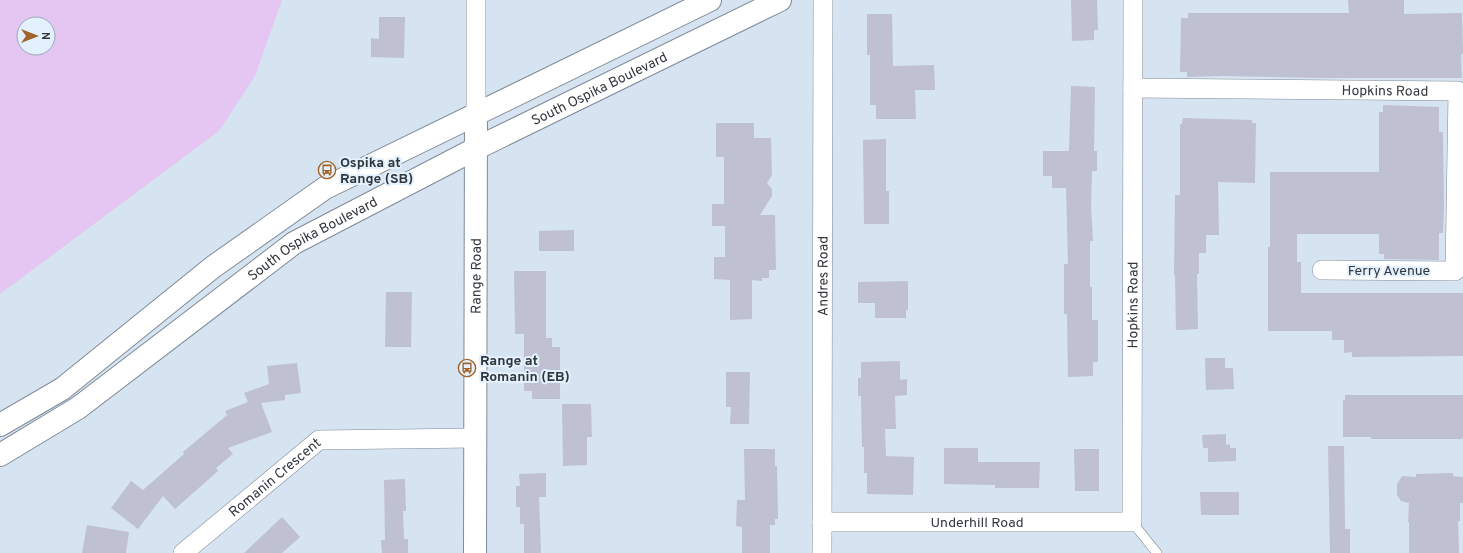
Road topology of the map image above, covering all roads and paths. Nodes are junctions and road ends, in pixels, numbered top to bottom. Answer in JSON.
{"nodes":[{"id":1,"x":476,"y":0,"type":"edge"},
{"id":2,"x":710,"y":0,"type":"edge"},
{"id":3,"x":780,"y":0,"type":"edge"},
{"id":4,"x":823,"y":0,"type":"edge"},
{"id":5,"x":1133,"y":0,"type":"edge"},
{"id":6,"x":1133,"y":88,"type":"junction"},
{"id":7,"x":476,"y":115,"type":"junction"},
{"id":8,"x":475,"y":149,"type":"junction"},
{"id":9,"x":1322,"y":270,"type":"dead end"},
{"id":10,"x":1455,"y":271,"type":"joint"},
{"id":11,"x":0,"y":425,"type":"edge"},
{"id":12,"x":475,"y":438,"type":"junction"},
{"id":13,"x":0,"y":455,"type":"edge"},
{"id":14,"x":822,"y":522,"type":"junction"},
{"id":15,"x":1132,"y":522,"type":"junction"},
{"id":16,"x":183,"y":553,"type":"edge"},
{"id":17,"x":475,"y":553,"type":"edge"},
{"id":18,"x":822,"y":553,"type":"edge"},
{"id":19,"x":1157,"y":553,"type":"edge"}],
"edges":[{"from":1,"to":7,"type":"street","name":"Range Road"},
{"from":2,"to":7,"type":"main road"},
{"from":3,"to":8,"type":"main road","name":"South Ospika Boulevard"},
{"from":4,"to":14,"type":"street","name":"Andres Road"},
{"from":5,"to":6,"type":"street","name":"Hopkins Road"},
{"from":6,"to":10,"type":"street","name":"Hopkins Road"},
{"from":6,"to":15,"type":"street","name":"Hopkins Road"},
{"from":7,"to":8,"type":"main road","name":"Range Road"},
{"from":7,"to":11,"type":"main road"},
{"from":8,"to":12,"type":"main road","name":"Range Road"},
{"from":8,"to":13,"type":"main road","name":"South Ospika Boulevard"},
{"from":9,"to":10,"type":"street","name":"Ferry Avenue"},
{"from":12,"to":16,"type":"street","name":"Romanin Crescent"},
{"from":12,"to":17,"type":"main road","name":"Range Road"},
{"from":14,"to":15,"type":"street","name":"Underhill Road"},
{"from":14,"to":18,"type":"street","name":"Andres Road"},
{"from":15,"to":19,"type":"lane"}]}
